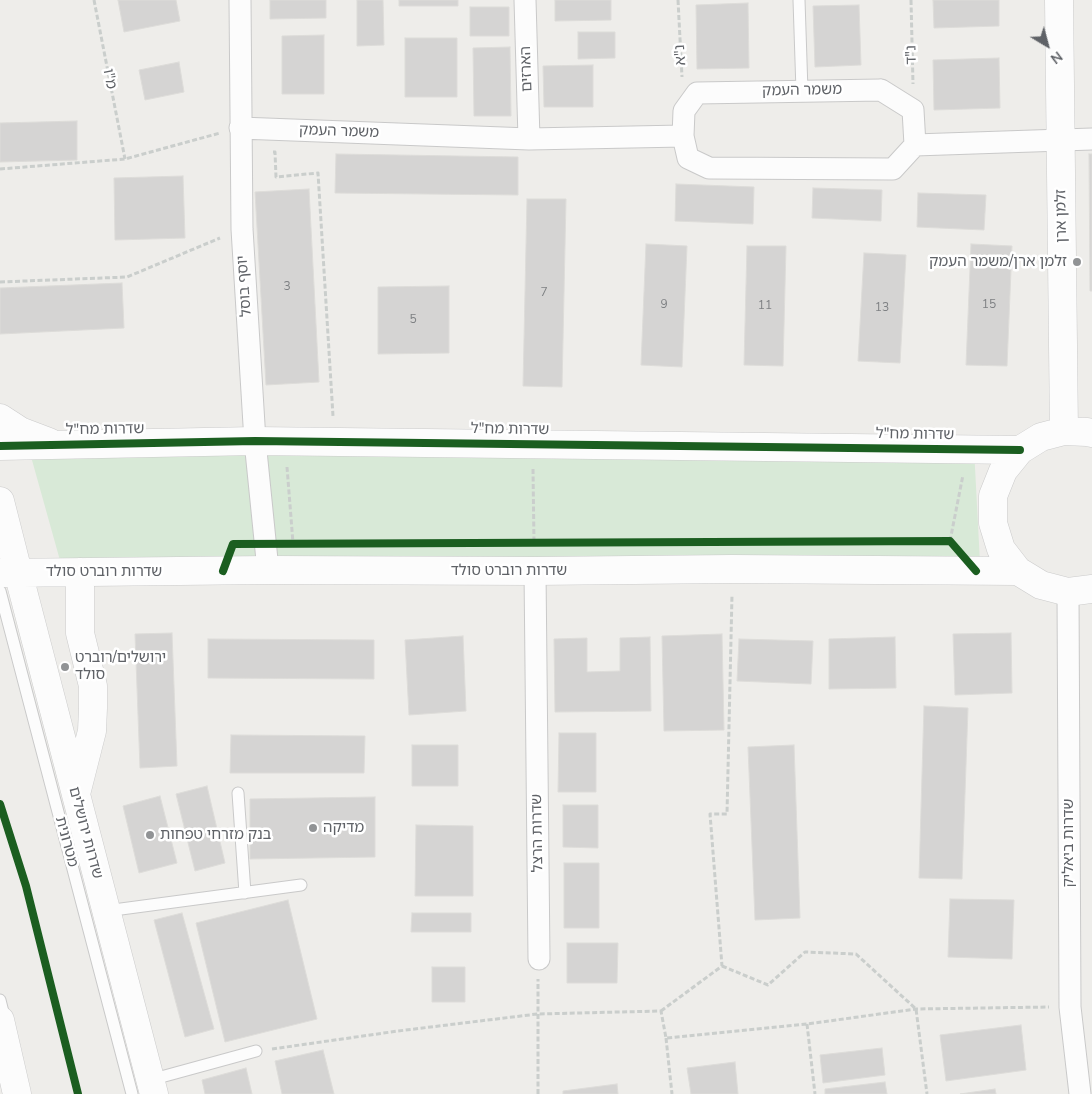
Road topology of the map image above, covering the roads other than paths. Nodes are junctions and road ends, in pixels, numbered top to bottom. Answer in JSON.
{"nodes":[{"id":1,"x":240,"y":0,"type":"edge"},
{"id":2,"x":525,"y":0,"type":"edge"},
{"id":3,"x":799,"y":0,"type":"edge"},
{"id":4,"x":1059,"y":0,"type":"edge"},
{"id":5,"x":802,"y":91,"type":"junction"},
{"id":6,"x":240,"y":128,"type":"junction"},
{"id":7,"x":683,"y":136,"type":"junction"},
{"id":8,"x":529,"y":139,"type":"junction"},
{"id":9,"x":1092,"y":139,"type":"edge"},
{"id":10,"x":1061,"y":140,"type":"junction"},
{"id":11,"x":914,"y":145,"type":"junction"},
{"id":12,"x":0,"y":418,"type":"edge"},
{"id":13,"x":1064,"y":431,"type":"junction"},
{"id":14,"x":1092,"y":433,"type":"edge"},
{"id":15,"x":255,"y":441,"type":"junction"},
{"id":16,"x":58,"y":445,"type":"junction"},
{"id":17,"x":0,"y":446,"type":"edge"},
{"id":18,"x":1020,"y":450,"type":"junction"},
{"id":19,"x":0,"y":501,"type":"edge"},
{"id":20,"x":268,"y":570,"type":"junction"},
{"id":21,"x":535,"y":571,"type":"junction"},
{"id":22,"x":1018,"y":571,"type":"junction"},
{"id":23,"x":80,"y":572,"type":"junction"},
{"id":24,"x":6,"y":579,"type":"edge"},
{"id":25,"x":1080,"y":590,"type":"edge"},
{"id":26,"x":238,"y":793,"type":"dead end"},
{"id":27,"x":76,"y":796,"type":"junction"},
{"id":28,"x":302,"y":885,"type":"dead end"},
{"id":29,"x":245,"y":892,"type":"junction"},
{"id":30,"x":106,"y":911,"type":"junction"},
{"id":31,"x":539,"y":959,"type":"road end"},
{"id":32,"x":0,"y":1000,"type":"edge"},
{"id":33,"x":0,"y":1020,"type":"edge"},
{"id":34,"x":256,"y":1051,"type":"road end"},
{"id":35,"x":145,"y":1089,"type":"edge"},
{"id":36,"x":18,"y":1094,"type":"edge"},
{"id":37,"x":25,"y":1094,"type":"edge"},
{"id":38,"x":1080,"y":1094,"type":"edge"}],
"edges":[{"from":1,"to":6,"type":"street","name":"יוסף בוסל"},
{"from":2,"to":8,"type":"street","name":"הארזים"},
{"from":3,"to":5,"type":"lane"},
{"from":4,"to":10,"type":"street","name":"זלמן ארן"},
{"from":5,"to":7,"type":"street","name":"משמר העמק"},
{"from":5,"to":11,"type":"street","name":"משמר העמק"},
{"from":6,"to":8,"type":"street","name":"משמר העמק"},
{"from":6,"to":15,"type":"street","name":"יוסף בוסל"},
{"from":7,"to":8,"type":"street","name":"משמר העמק"},
{"from":7,"to":11,"type":"street"},
{"from":9,"to":10,"type":"street"},
{"from":10,"to":11,"type":"street"},
{"from":10,"to":13,"type":"street","name":"זלמן ארן"},
{"from":12,"to":16,"type":"street"},
{"from":13,"to":14,"type":"street"},
{"from":13,"to":18,"type":"street"},
{"from":15,"to":16,"type":"street","name":"שדרות מח\"ל"},
{"from":15,"to":18,"type":"street","name":"שדרות מח\"ל"},
{"from":15,"to":20,"type":"street","name":"יוסף בוסל"},
{"from":16,"to":17,"type":"street","name":"שדרות מח\"ל"},
{"from":18,"to":22,"type":"street"},
{"from":19,"to":24,"type":"street","name":"שדרות ירושלים"},
{"from":20,"to":21,"type":"street","name":"שדרות רוברט סולד"},
{"from":20,"to":23,"type":"street","name":"שדרות רוברט סולד"},
{"from":21,"to":22,"type":"street","name":"שדרות רוברט סולד"},
{"from":21,"to":31,"type":"street","name":"שדרות הרצל"},
{"from":22,"to":25,"type":"street"},
{"from":23,"to":24,"type":"street","name":"שדרות רוברט סולד"},
{"from":23,"to":27,"type":"street"},
{"from":24,"to":27,"type":"street","name":"שדרות ירושלים"},
{"from":24,"to":35,"type":"lane","name":"מטרונית"},
{"from":25,"to":38,"type":"street","name":"שדרות ביאליק"},
{"from":26,"to":29,"type":"lane"},
{"from":27,"to":30,"type":"street","name":"שדרות ירושלים"},
{"from":28,"to":29,"type":"lane"},
{"from":29,"to":30,"type":"lane"},
{"from":30,"to":35,"type":"street","name":"שדרות ירושלים"},
{"from":32,"to":37,"type":"lane"},
{"from":33,"to":36,"type":"street"},
{"from":34,"to":35,"type":"lane"}]}
